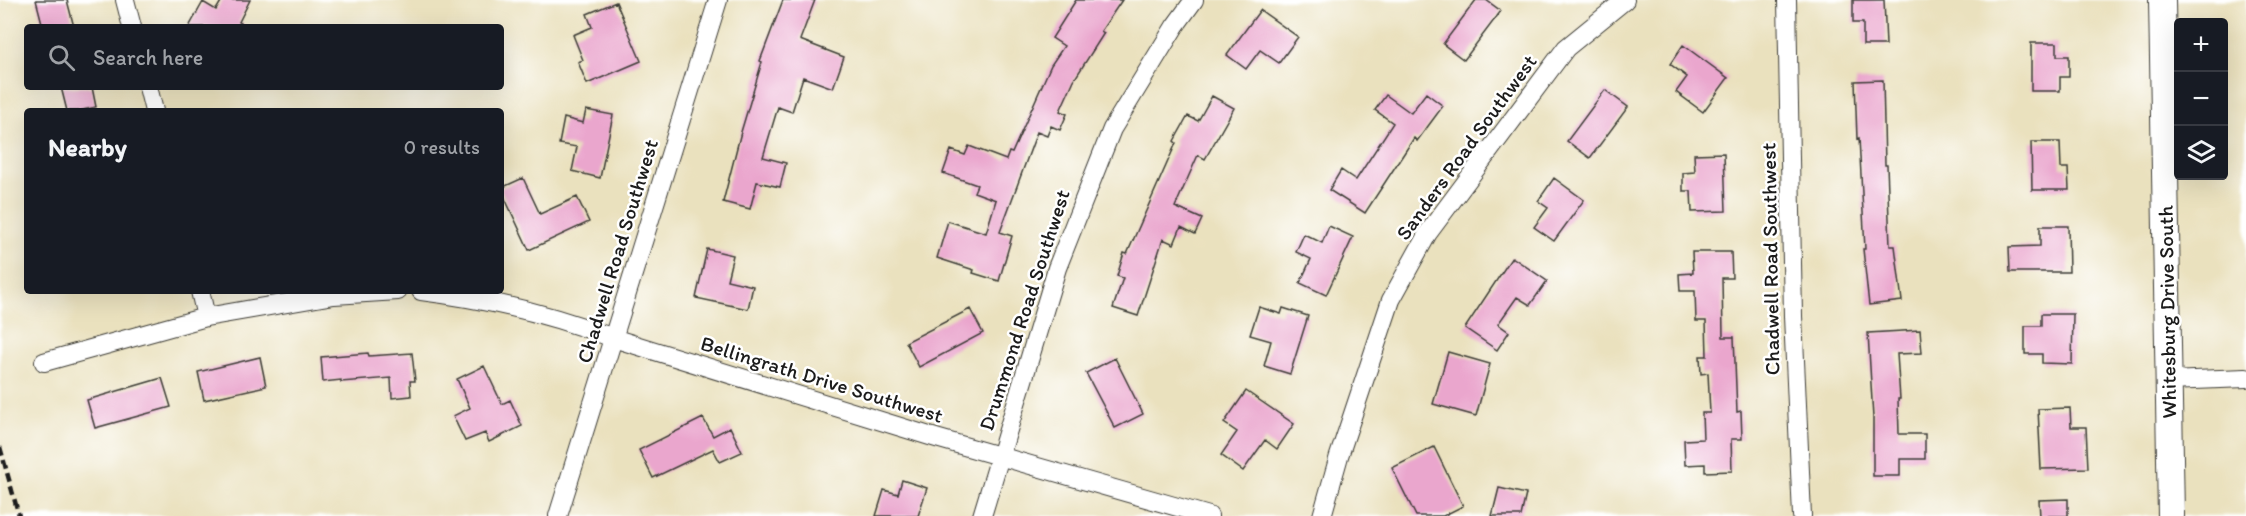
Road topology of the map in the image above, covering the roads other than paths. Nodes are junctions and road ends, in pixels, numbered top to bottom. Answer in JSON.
{"nodes":[{"id":1,"x":125,"y":0,"type":"edge"},
{"id":2,"x":718,"y":0,"type":"edge"},
{"id":3,"x":1194,"y":0,"type":"edge"},
{"id":4,"x":1625,"y":0,"type":"edge"},
{"id":5,"x":1787,"y":0,"type":"edge"},
{"id":6,"x":2162,"y":0,"type":"edge"},
{"id":7,"x":131,"y":24,"type":"edge"},
{"id":8,"x":149,"y":90,"type":"edge"},
{"id":9,"x":153,"y":108,"type":"edge"},
{"id":10,"x":201,"y":294,"type":"edge"},
{"id":11,"x":350,"y":294,"type":"edge"},
{"id":12,"x":444,"y":294,"type":"edge"},
{"id":13,"x":206,"y":317,"type":"junction"},
{"id":14,"x":613,"y":338,"type":"junction"},
{"id":15,"x":44,"y":362,"type":"dead end"},
{"id":16,"x":2246,"y":378,"type":"edge"},
{"id":17,"x":2168,"y":381,"type":"junction"},
{"id":18,"x":999,"y":456,"type":"junction"},
{"id":19,"x":558,"y":516,"type":"edge"},
{"id":20,"x":982,"y":516,"type":"edge"},
{"id":21,"x":1209,"y":516,"type":"edge"},
{"id":22,"x":1322,"y":516,"type":"edge"},
{"id":23,"x":1802,"y":516,"type":"edge"},
{"id":24,"x":2171,"y":516,"type":"edge"}],
"edges":[{"from":1,"to":7,"type":"street"},
{"from":2,"to":14,"type":"street","name":"Chadwell Road Southwest"},
{"from":3,"to":18,"type":"street","name":"Drummond Road Southwest"},
{"from":4,"to":22,"type":"street","name":"Sanders Road Southwest"},
{"from":5,"to":23,"type":"street","name":"Chadwell Road Southwest"},
{"from":6,"to":17,"type":"main road","name":"Whitesburg Drive South"},
{"from":8,"to":9,"type":"street"},
{"from":10,"to":13,"type":"street"},
{"from":11,"to":13,"type":"street"},
{"from":12,"to":14,"type":"street","name":"Bellingrath Drive Southwest"},
{"from":13,"to":15,"type":"street"},
{"from":14,"to":18,"type":"street","name":"Bellingrath Drive Southwest"},
{"from":14,"to":19,"type":"street","name":"Chadwell Road Southwest"},
{"from":16,"to":17,"type":"street"},
{"from":17,"to":24,"type":"main road","name":"Whitesburg Drive South"},
{"from":18,"to":20,"type":"street","name":"Drummond Road Southwest"},
{"from":18,"to":21,"type":"street","name":"Bellingrath Drive Southwest"}]}
